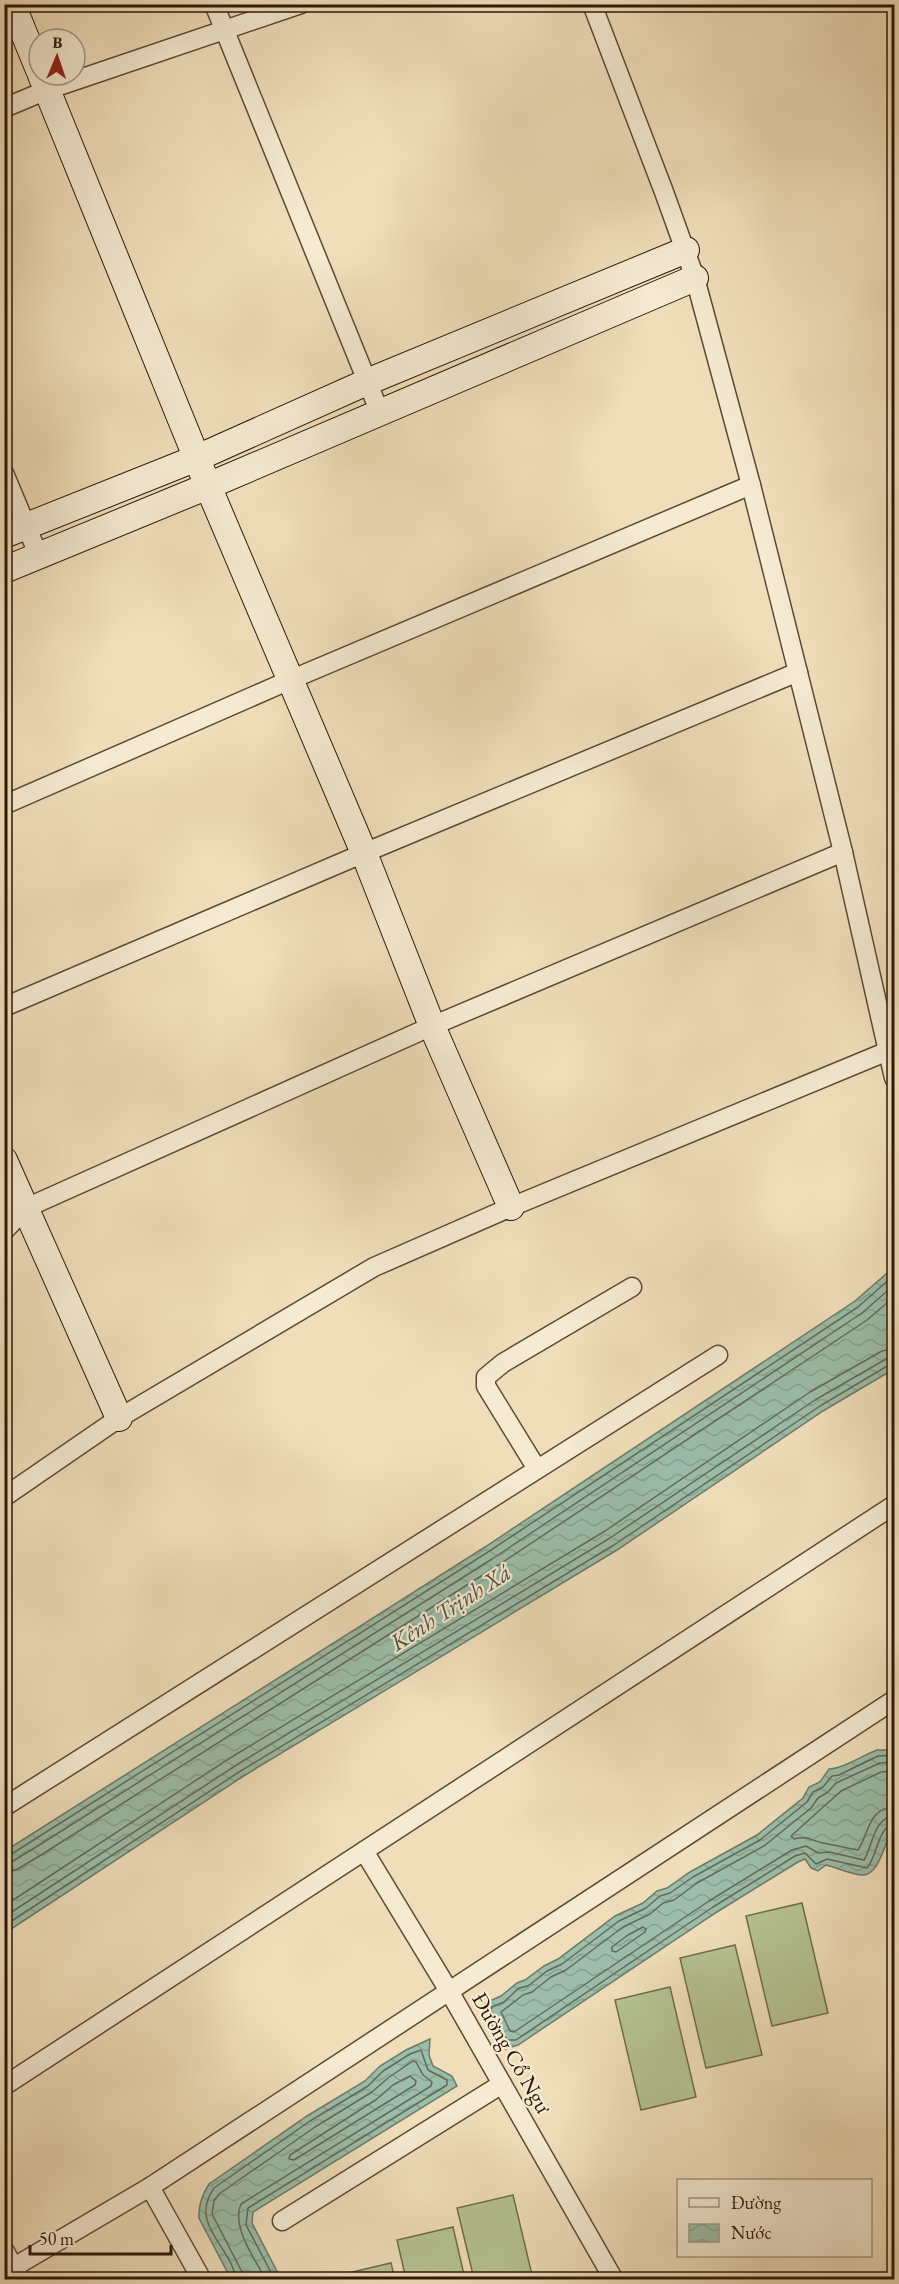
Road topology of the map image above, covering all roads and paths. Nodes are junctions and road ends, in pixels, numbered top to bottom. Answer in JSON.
{"nodes":[{"id":1,"x":12,"y":4,"type":"edge"},
{"id":2,"x":214,"y":4,"type":"edge"},
{"id":3,"x":301,"y":4,"type":"edge"},
{"id":4,"x":592,"y":4,"type":"edge"},
{"id":5,"x":224,"y":29,"type":"junction"},
{"id":6,"x":27,"y":41,"type":"edge"},
{"id":7,"x":87,"y":66,"type":"edge"},
{"id":8,"x":31,"y":87,"type":"edge"},
{"id":9,"x":46,"y":87,"type":"edge"},
{"id":10,"x":4,"y":108,"type":"edge"},
{"id":11,"x":686,"y":250,"type":"junction"},
{"id":12,"x":695,"y":278,"type":"junction"},
{"id":13,"x":367,"y":382,"type":"junction"},
{"id":14,"x":380,"y":412,"type":"junction"},
{"id":15,"x":197,"y":458,"type":"junction"},
{"id":16,"x":4,"y":473,"type":"edge"},
{"id":17,"x":751,"y":485,"type":"junction"},
{"id":18,"x":208,"y":486,"type":"junction"},
{"id":19,"x":15,"y":530,"type":"edge"},
{"id":20,"x":38,"y":554,"type":"junction"},
{"id":21,"x":4,"y":570,"type":"edge"},
{"id":22,"x":798,"y":672,"type":"junction"},
{"id":23,"x":290,"y":680,"type":"junction"},
{"id":24,"x":4,"y":805,"type":"edge"},
{"id":25,"x":843,"y":852,"type":"junction"},
{"id":26,"x":364,"y":853,"type":"junction"},
{"id":27,"x":4,"y":1007,"type":"edge"},
{"id":28,"x":432,"y":1026,"type":"junction"},
{"id":29,"x":888,"y":1051,"type":"junction"},
{"id":30,"x":894,"y":1078,"type":"edge"},
{"id":31,"x":4,"y":1160,"type":"edge"},
{"id":32,"x":511,"y":1207,"type":"junction"},
{"id":33,"x":26,"y":1208,"type":"junction"},
{"id":34,"x":4,"y":1231,"type":"edge"},
{"id":35,"x":632,"y":1287,"type":"dead end"},
{"id":36,"x":718,"y":1355,"type":"dead end"},
{"id":37,"x":119,"y":1418,"type":"junction"},
{"id":38,"x":537,"y":1469,"type":"junction"},
{"id":39,"x":4,"y":1497,"type":"edge"},
{"id":40,"x":894,"y":1505,"type":"edge"},
{"id":41,"x":894,"y":1700,"type":"edge"},
{"id":42,"x":4,"y":1807,"type":"edge"},
{"id":43,"x":364,"y":1851,"type":"junction"},
{"id":44,"x":449,"y":1991,"type":"junction"},
{"id":45,"x":502,"y":2084,"type":"junction"},
{"id":46,"x":4,"y":2086,"type":"edge"},
{"id":47,"x":150,"y":2187,"type":"junction"},
{"id":48,"x":282,"y":2221,"type":"dead end"},
{"id":49,"x":4,"y":2250,"type":"edge"},
{"id":50,"x":17,"y":2273,"type":"edge"},
{"id":51,"x":202,"y":2280,"type":"edge"},
{"id":52,"x":614,"y":2280,"type":"edge"}],
"edges":[{"from":1,"to":6,"type":"street"},
{"from":2,"to":5,"type":"street"},
{"from":3,"to":5,"type":"street"},
{"from":4,"to":11,"type":"street"},
{"from":5,"to":7,"type":"street"},
{"from":5,"to":13,"type":"street"},
{"from":8,"to":10,"type":"street"},
{"from":9,"to":15,"type":"street"},
{"from":11,"to":12,"type":"street"},
{"from":11,"to":13,"type":"street"},
{"from":12,"to":14,"type":"street"},
{"from":12,"to":17,"type":"street"},
{"from":13,"to":14,"type":"street"},
{"from":13,"to":15,"type":"street"},
{"from":14,"to":18,"type":"street"},
{"from":15,"to":18,"type":"street"},
{"from":15,"to":19,"type":"street"},
{"from":16,"to":19,"type":"street"},
{"from":17,"to":22,"type":"street"},
{"from":17,"to":23,"type":"street"},
{"from":18,"to":20,"type":"street"},
{"from":18,"to":23,"type":"street"},
{"from":19,"to":20,"type":"street"},
{"from":20,"to":21,"type":"street"},
{"from":22,"to":25,"type":"street"},
{"from":22,"to":26,"type":"street"},
{"from":23,"to":24,"type":"street"},
{"from":23,"to":26,"type":"street"},
{"from":25,"to":28,"type":"street"},
{"from":25,"to":29,"type":"street"},
{"from":26,"to":27,"type":"street"},
{"from":26,"to":28,"type":"street"},
{"from":28,"to":32,"type":"street"},
{"from":28,"to":33,"type":"street"},
{"from":29,"to":30,"type":"street"},
{"from":29,"to":32,"type":"street"},
{"from":31,"to":33,"type":"street"},
{"from":32,"to":37,"type":"street"},
{"from":33,"to":34,"type":"street"},
{"from":33,"to":37,"type":"street"},
{"from":35,"to":38,"type":"street"},
{"from":36,"to":38,"type":"street"},
{"from":37,"to":39,"type":"street"},
{"from":38,"to":42,"type":"street"},
{"from":40,"to":43,"type":"street"},
{"from":41,"to":44,"type":"street"},
{"from":43,"to":44,"type":"street","name":"Đường Cổ Ngư"},
{"from":43,"to":46,"type":"street"},
{"from":44,"to":45,"type":"street","name":"Đường Cổ Ngư"},
{"from":44,"to":47,"type":"street"},
{"from":45,"to":48,"type":"street"},
{"from":45,"to":52,"type":"street","name":"Đường Cổ Ngư"},
{"from":47,"to":50,"type":"street"},
{"from":47,"to":51,"type":"street"},
{"from":49,"to":50,"type":"street"}]}
